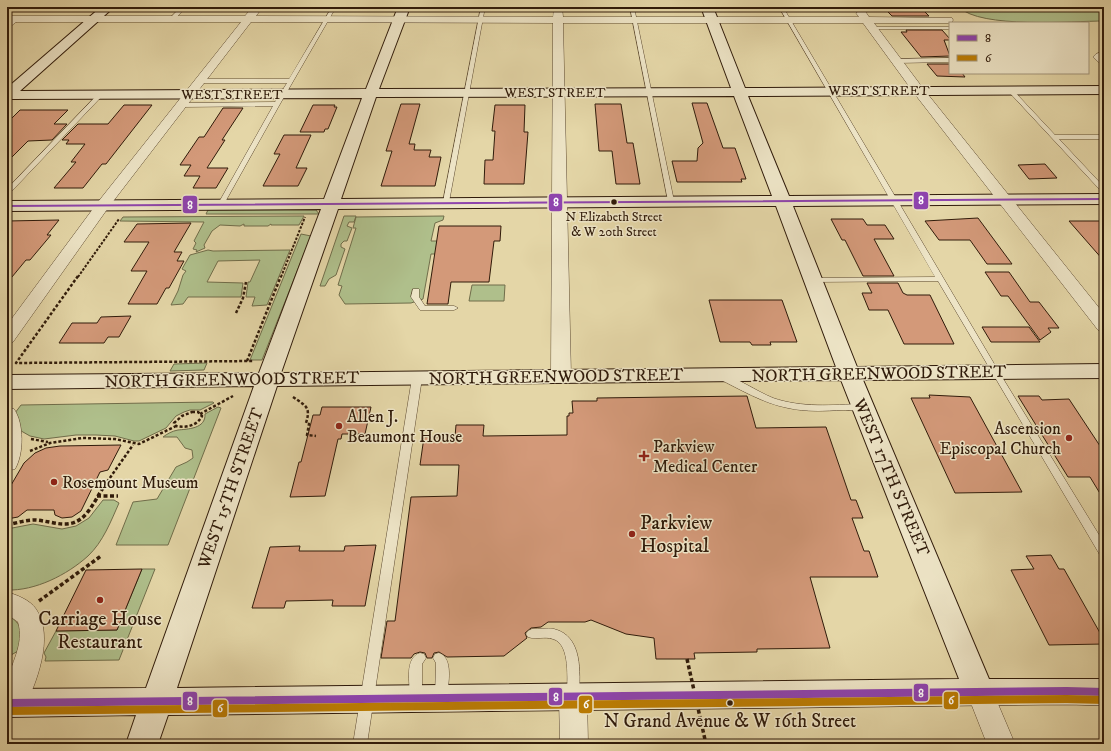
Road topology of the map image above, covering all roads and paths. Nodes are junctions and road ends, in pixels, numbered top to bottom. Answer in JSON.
{"nodes":[{"id":1,"x":108,"y":7,"type":"edge"},
{"id":2,"x":184,"y":7,"type":"edge"},
{"id":3,"x":258,"y":7,"type":"edge"},
{"id":4,"x":334,"y":7,"type":"edge"},
{"id":5,"x":483,"y":7,"type":"edge"},
{"id":6,"x":632,"y":7,"type":"edge"},
{"id":7,"x":781,"y":7,"type":"edge"},
{"id":8,"x":856,"y":7,"type":"edge"},
{"id":9,"x":940,"y":11,"type":"dead end"},
{"id":10,"x":401,"y":13,"type":"edge"},
{"id":11,"x":558,"y":13,"type":"edge"},
{"id":12,"x":710,"y":13,"type":"edge"},
{"id":13,"x":7,"y":19,"type":"edge"},
{"id":14,"x":18,"y":19,"type":"junction"},
{"id":15,"x":172,"y":19,"type":"junction"},
{"id":16,"x":249,"y":19,"type":"junction"},
{"id":17,"x":326,"y":19,"type":"junction"},
{"id":18,"x":94,"y":20,"type":"junction"},
{"id":19,"x":480,"y":20,"type":"junction"},
{"id":20,"x":634,"y":20,"type":"junction"},
{"id":21,"x":788,"y":20,"type":"junction"},
{"id":22,"x":869,"y":24,"type":"junction"},
{"id":23,"x":949,"y":24,"type":"edge"},
{"id":24,"x":7,"y":28,"type":"edge"},
{"id":25,"x":1104,"y":53,"type":"edge"},
{"id":26,"x":896,"y":60,"type":"junction"},
{"id":27,"x":949,"y":60,"type":"edge"},
{"id":28,"x":1104,"y":65,"type":"edge"},
{"id":29,"x":200,"y":81,"type":"junction"},
{"id":30,"x":292,"y":81,"type":"junction"},
{"id":31,"x":829,"y":90,"type":"junction"},
{"id":32,"x":918,"y":90,"type":"junction"},
{"id":33,"x":1010,"y":90,"type":"junction"},
{"id":34,"x":1104,"y":90,"type":"edge"},
{"id":35,"x":738,"y":91,"type":"junction"},
{"id":36,"x":468,"y":92,"type":"junction"},
{"id":37,"x":558,"y":92,"type":"junction"},
{"id":38,"x":649,"y":92,"type":"junction"},
{"id":39,"x":370,"y":93,"type":"junction"},
{"id":40,"x":7,"y":95,"type":"edge"},
{"id":41,"x":100,"y":95,"type":"junction"},
{"id":42,"x":281,"y":99,"type":"junction"},
{"id":43,"x":185,"y":100,"type":"junction"},
{"id":44,"x":1054,"y":137,"type":"junction"},
{"id":45,"x":1104,"y":137,"type":"edge"},
{"id":46,"x":1104,"y":191,"type":"edge"},
{"id":47,"x":7,"y":193,"type":"edge"},
{"id":48,"x":1104,"y":199,"type":"edge"},
{"id":49,"x":782,"y":200,"type":"junction"},
{"id":50,"x":893,"y":200,"type":"junction"},
{"id":51,"x":1005,"y":200,"type":"junction"},
{"id":52,"x":671,"y":201,"type":"junction"},
{"id":53,"x":446,"y":202,"type":"junction"},
{"id":54,"x":559,"y":202,"type":"junction"},
{"id":55,"x":332,"y":203,"type":"junction"},
{"id":56,"x":103,"y":204,"type":"junction"},
{"id":57,"x":130,"y":204,"type":"junction"},
{"id":58,"x":221,"y":204,"type":"junction"},
{"id":59,"x":7,"y":206,"type":"edge"},
{"id":60,"x":306,"y":215,"type":"dead end"},
{"id":61,"x":940,"y":279,"type":"junction"},
{"id":62,"x":812,"y":280,"type":"junction"},
{"id":63,"x":246,"y":282,"type":"dead end"},
{"id":64,"x":416,"y":291,"type":"dead end"},
{"id":65,"x":454,"y":308,"type":"dead end"},
{"id":66,"x":236,"y":312,"type":"dead end"},
{"id":67,"x":1104,"y":326,"type":"edge"},
{"id":68,"x":7,"y":338,"type":"edge"},
{"id":69,"x":271,"y":370,"type":"junction"},
{"id":70,"x":1104,"y":371,"type":"edge"},
{"id":71,"x":995,"y":372,"type":"junction"},
{"id":72,"x":849,"y":374,"type":"junction"},
{"id":73,"x":719,"y":375,"type":"junction"},
{"id":74,"x":561,"y":376,"type":"junction"},
{"id":75,"x":417,"y":378,"type":"junction"},
{"id":76,"x":7,"y":382,"type":"edge"},
{"id":77,"x":240,"y":383,"type":"junction"},
{"id":78,"x":293,"y":397,"type":"dead end"},
{"id":79,"x":863,"y":407,"type":"junction"},
{"id":80,"x":7,"y":413,"type":"edge"},
{"id":81,"x":200,"y":414,"type":"junction"},
{"id":82,"x":176,"y":426,"type":"junction"},
{"id":83,"x":316,"y":436,"type":"dead end"},
{"id":84,"x":133,"y":444,"type":"junction"},
{"id":85,"x":15,"y":459,"type":"edge"},
{"id":86,"x":96,"y":496,"type":"junction"},
{"id":87,"x":118,"y":496,"type":"dead end"},
{"id":88,"x":7,"y":525,"type":"edge"},
{"id":89,"x":1104,"y":552,"type":"edge"},
{"id":90,"x":100,"y":556,"type":"dead end"},
{"id":91,"x":15,"y":607,"type":"edge"},
{"id":92,"x":532,"y":634,"type":"dead end"},
{"id":93,"x":420,"y":658,"type":"dead end"},
{"id":94,"x":439,"y":658,"type":"dead end"},
{"id":95,"x":687,"y":659,"type":"dead end"},
{"id":96,"x":1104,"y":692,"type":"edge"},
{"id":97,"x":980,"y":693,"type":"junction"},
{"id":98,"x":573,"y":697,"type":"junction"},
{"id":99,"x":428,"y":699,"type":"junction"},
{"id":100,"x":368,"y":700,"type":"junction"},
{"id":101,"x":157,"y":701,"type":"junction"},
{"id":102,"x":10,"y":703,"type":"edge"},
{"id":103,"x":142,"y":744,"type":"edge"},
{"id":104,"x":360,"y":744,"type":"edge"},
{"id":105,"x":574,"y":744,"type":"edge"},
{"id":106,"x":706,"y":744,"type":"edge"},
{"id":107,"x":1001,"y":744,"type":"edge"}],
"edges":[{"from":1,"to":18,"type":"street"},
{"from":2,"to":15,"type":"lane"},
{"from":3,"to":16,"type":"street"},
{"from":4,"to":17,"type":"lane"},
{"from":5,"to":19,"type":"lane"},
{"from":6,"to":20,"type":"lane"},
{"from":7,"to":21,"type":"lane"},
{"from":8,"to":22,"type":"street"},
{"from":9,"to":23,"type":"street"},
{"from":10,"to":17,"type":"street"},
{"from":10,"to":19,"type":"street"},
{"from":10,"to":39,"type":"street","name":"WEST 15TH STREET"},
{"from":11,"to":19,"type":"street"},
{"from":11,"to":20,"type":"street"},
{"from":11,"to":37,"type":"street"},
{"from":12,"to":20,"type":"street"},
{"from":12,"to":21,"type":"street"},
{"from":12,"to":35,"type":"street","name":"WEST 17TH STREET"},
{"from":13,"to":14,"type":"street"},
{"from":14,"to":18,"type":"street"},
{"from":14,"to":24,"type":"lane"},
{"from":15,"to":16,"type":"street"},
{"from":15,"to":18,"type":"street"},
{"from":16,"to":17,"type":"street"},
{"from":16,"to":29,"type":"street"},
{"from":17,"to":30,"type":"lane"},
{"from":18,"to":40,"type":"street"},
{"from":19,"to":36,"type":"lane"},
{"from":20,"to":38,"type":"lane"},
{"from":21,"to":22,"type":"street"},
{"from":21,"to":31,"type":"lane"},
{"from":22,"to":23,"type":"street"},
{"from":22,"to":26,"type":"street"},
{"from":25,"to":28,"type":"lane"},
{"from":26,"to":27,"type":"lane"},
{"from":26,"to":32,"type":"street"},
{"from":29,"to":30,"type":"lane"},
{"from":29,"to":43,"type":"street"},
{"from":30,"to":42,"type":"lane"},
{"from":31,"to":32,"type":"street","name":"WEST STREET"},
{"from":31,"to":35,"type":"street","name":"WEST STREET"},
{"from":31,"to":50,"type":"lane"},
{"from":32,"to":33,"type":"street","name":"WEST STREET"},
{"from":32,"to":51,"type":"street"},
{"from":33,"to":34,"type":"street","name":"WEST STREET"},
{"from":33,"to":44,"type":"lane"},
{"from":35,"to":38,"type":"street","name":"WEST STREET"},
{"from":35,"to":49,"type":"street","name":"WEST 17TH STREET"},
{"from":36,"to":37,"type":"street","name":"WEST STREET"},
{"from":36,"to":39,"type":"street","name":"WEST STREET"},
{"from":36,"to":53,"type":"lane"},
{"from":37,"to":38,"type":"street","name":"WEST STREET"},
{"from":37,"to":54,"type":"street"},
{"from":38,"to":52,"type":"lane"},
{"from":39,"to":42,"type":"street","name":"WEST STREET"},
{"from":39,"to":55,"type":"street","name":"WEST 15TH STREET"},
{"from":40,"to":41,"type":"street","name":"WEST STREET"},
{"from":41,"to":43,"type":"street","name":"WEST STREET"},
{"from":41,"to":47,"type":"lane"},
{"from":42,"to":43,"type":"street","name":"WEST STREET"},
{"from":42,"to":58,"type":"lane"},
{"from":43,"to":56,"type":"street"},
{"from":44,"to":45,"type":"lane"},
{"from":44,"to":46,"type":"lane"},
{"from":48,"to":51,"type":"street"},
{"from":49,"to":50,"type":"street"},
{"from":49,"to":52,"type":"street"},
{"from":49,"to":62,"type":"street","name":"WEST 17TH STREET"},
{"from":50,"to":51,"type":"street"},
{"from":50,"to":61,"type":"lane"},
{"from":51,"to":67,"type":"street"},
{"from":52,"to":54,"type":"street"},
{"from":53,"to":54,"type":"street"},
{"from":53,"to":55,"type":"street"},
{"from":54,"to":74,"type":"street"},
{"from":55,"to":58,"type":"street"},
{"from":55,"to":69,"type":"street","name":"WEST 15TH STREET"},
{"from":56,"to":57,"type":"street"},
{"from":56,"to":59,"type":"street"},
{"from":56,"to":68,"type":"street"},
{"from":57,"to":58,"type":"street"},
{"from":57,"to":77,"type":"path"},
{"from":60,"to":77,"type":"path"},
{"from":61,"to":62,"type":"lane"},
{"from":61,"to":71,"type":"lane"},
{"from":62,"to":72,"type":"street","name":"WEST 17TH STREET"},
{"from":63,"to":66,"type":"path"},
{"from":64,"to":65,"type":"lane"},
{"from":69,"to":75,"type":"street","name":"NORTH GREENWOOD STREET"},
{"from":69,"to":77,"type":"street","name":"NORTH GREENWOOD STREET"},
{"from":69,"to":77,"type":"path"},
{"from":69,"to":101,"type":"street","name":"WEST 15TH STREET"},
{"from":70,"to":71,"type":"street","name":"NORTH GREENWOOD STREET"},
{"from":71,"to":72,"type":"street","name":"NORTH GREENWOOD STREET"},
{"from":71,"to":89,"type":"lane"},
{"from":72,"to":73,"type":"street","name":"NORTH GREENWOOD STREET"},
{"from":72,"to":79,"type":"street","name":"WEST 17TH STREET"},
{"from":73,"to":74,"type":"street","name":"NORTH GREENWOOD STREET"},
{"from":73,"to":79,"type":"lane"},
{"from":74,"to":75,"type":"street","name":"NORTH GREENWOOD STREET"},
{"from":75,"to":100,"type":"lane"},
{"from":76,"to":77,"type":"street","name":"NORTH GREENWOOD STREET"},
{"from":77,"to":81,"type":"path"},
{"from":78,"to":83,"type":"path"},
{"from":79,"to":97,"type":"street","name":"WEST 17TH STREET"},
{"from":80,"to":85,"type":"street"},
{"from":81,"to":82,"type":"path"},
{"from":81,"to":82,"type":"path"},
{"from":82,"to":84,"type":"path"},
{"from":84,"to":85,"type":"path"},
{"from":84,"to":86,"type":"path"},
{"from":86,"to":87,"type":"path"},
{"from":86,"to":88,"type":"path"},
{"from":90,"to":91,"type":"path"},
{"from":91,"to":102,"type":"street"},
{"from":92,"to":98,"type":"lane"},
{"from":93,"to":99,"type":"lane"},
{"from":94,"to":99,"type":"lane"},
{"from":95,"to":106,"type":"path","bridge":true},
{"from":96,"to":97,"type":"street"},
{"from":97,"to":98,"type":"street"},
{"from":97,"to":107,"type":"street","name":"WEST 17TH STREET"},
{"from":98,"to":99,"type":"street"},
{"from":98,"to":105,"type":"street"},
{"from":99,"to":100,"type":"street"},
{"from":100,"to":101,"type":"street"},
{"from":100,"to":104,"type":"lane"},
{"from":101,"to":102,"type":"street"},
{"from":101,"to":103,"type":"street","name":"WEST 15TH STREET"}]}
